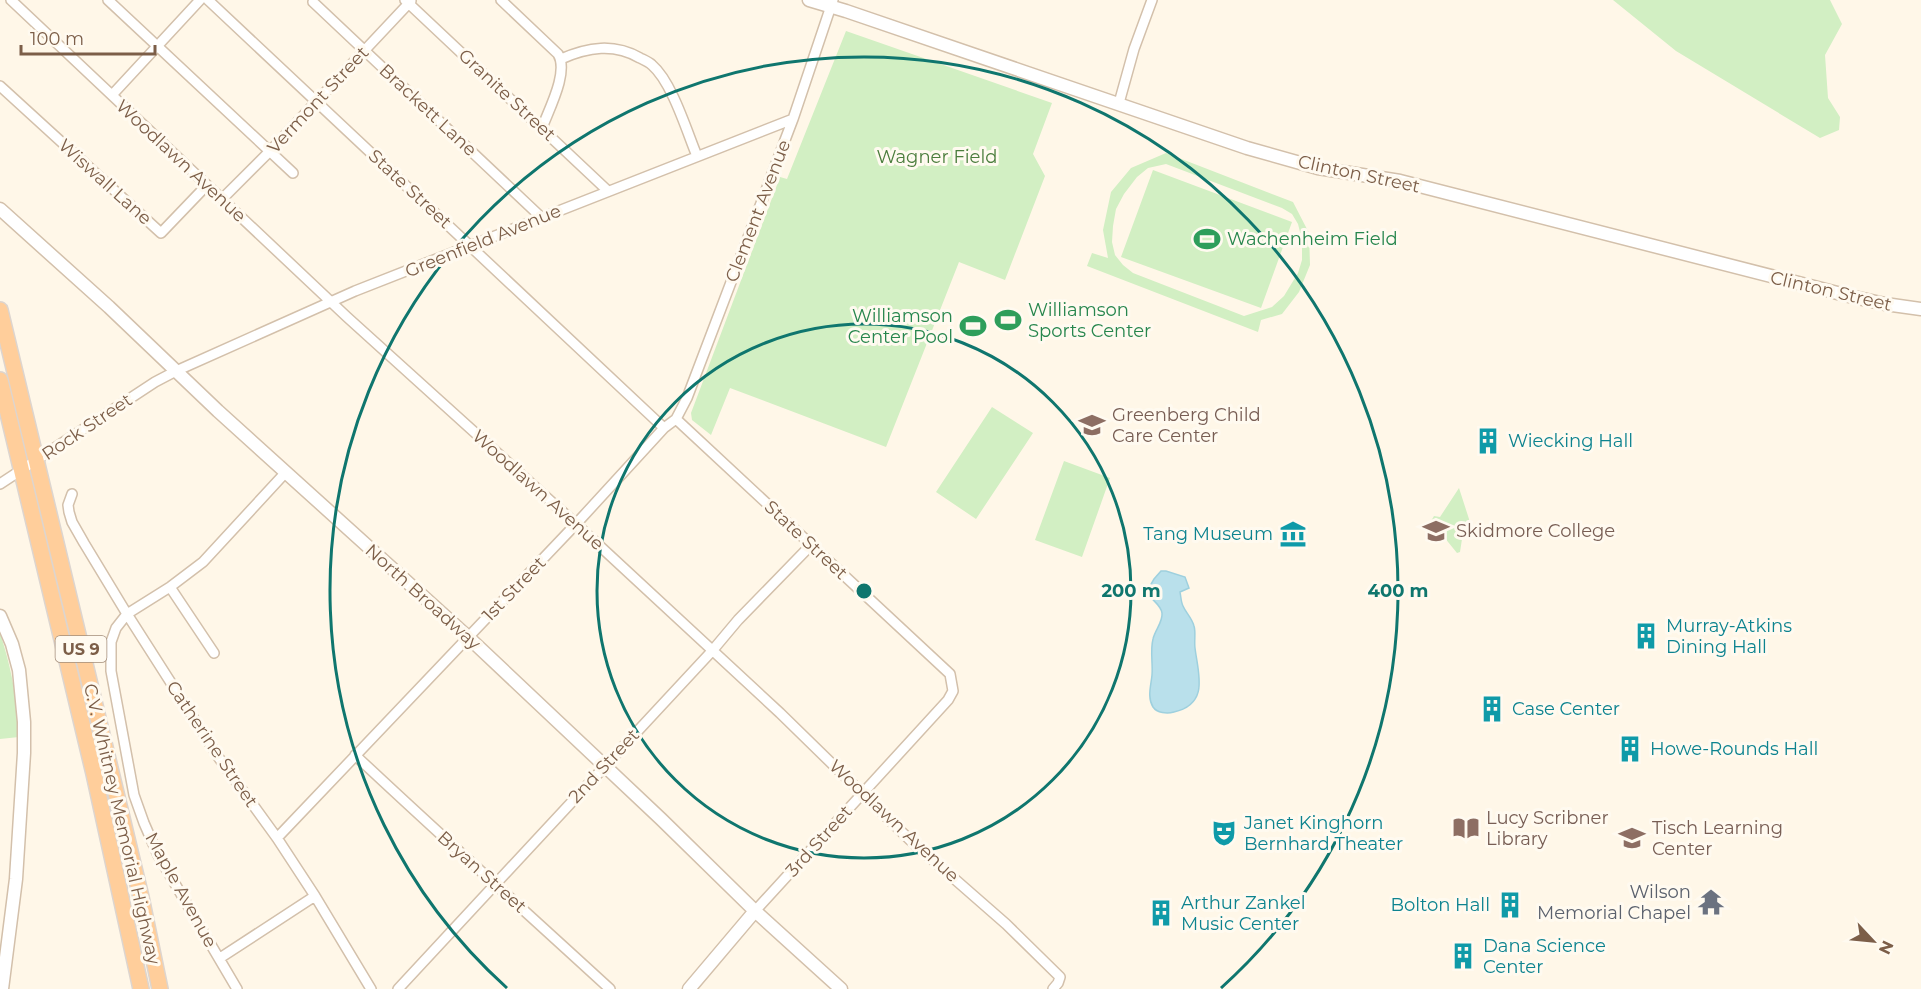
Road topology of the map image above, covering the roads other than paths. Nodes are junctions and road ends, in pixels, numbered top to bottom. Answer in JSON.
{"nodes":[{"id":1,"x":11,"y":0,"type":"edge"},
{"id":2,"x":108,"y":0,"type":"edge"},
{"id":3,"x":200,"y":0,"type":"edge"},
{"id":4,"x":208,"y":0,"type":"edge"},
{"id":5,"x":501,"y":0,"type":"edge"},
{"id":6,"x":809,"y":0,"type":"edge"},
{"id":7,"x":1152,"y":0,"type":"edge"},
{"id":8,"x":409,"y":1,"type":"edge"},
{"id":9,"x":313,"y":2,"type":"dead end"},
{"id":10,"x":831,"y":4,"type":"edge"},
{"id":11,"x":157,"y":45,"type":"junction"},
{"id":12,"x":365,"y":50,"type":"junction"},
{"id":13,"x":561,"y":59,"type":"junction"},
{"id":14,"x":0,"y":86,"type":"edge"},
{"id":15,"x":112,"y":95,"type":"junction"},
{"id":16,"x":316,"y":100,"type":"junction"},
{"id":17,"x":1119,"y":103,"type":"junction"},
{"id":18,"x":793,"y":119,"type":"junction"},
{"id":19,"x":542,"y":128,"type":"junction"},
{"id":20,"x":270,"y":151,"type":"junction"},
{"id":21,"x":696,"y":156,"type":"junction"},
{"id":22,"x":293,"y":173,"type":"dead end"},
{"id":23,"x":207,"y":184,"type":"junction"},
{"id":24,"x":608,"y":190,"type":"junction"},
{"id":25,"x":222,"y":199,"type":"junction"},
{"id":26,"x":0,"y":209,"type":"edge"},
{"id":27,"x":542,"y":218,"type":"junction"},
{"id":28,"x":471,"y":246,"type":"junction"},
{"id":29,"x":331,"y":301,"type":"junction"},
{"id":30,"x":1921,"y":309,"type":"edge"},
{"id":31,"x":0,"y":310,"type":"edge"},
{"id":32,"x":176,"y":370,"type":"junction"},
{"id":33,"x":0,"y":380,"type":"edge"},
{"id":34,"x":676,"y":419,"type":"junction"},
{"id":35,"x":664,"y":428,"type":"junction"},
{"id":36,"x":37,"y":461,"type":"junction"},
{"id":37,"x":22,"y":471,"type":"junction"},
{"id":38,"x":286,"y":472,"type":"junction"},
{"id":39,"x":0,"y":484,"type":"edge"},
{"id":40,"x":72,"y":494,"type":"dead end"},
{"id":41,"x":576,"y":524,"type":"junction"},
{"id":42,"x":811,"y":545,"type":"junction"},
{"id":43,"x":170,"y":587,"type":"junction"},
{"id":44,"x":127,"y":614,"type":"junction"},
{"id":45,"x":0,"y":616,"type":"edge"},
{"id":46,"x":468,"y":637,"type":"junction"},
{"id":47,"x":712,"y":651,"type":"junction"},
{"id":48,"x":214,"y":654,"type":"dead end"},
{"id":49,"x":954,"y":691,"type":"joint"},
{"id":50,"x":355,"y":755,"type":"junction"},
{"id":51,"x":603,"y":766,"type":"junction"},
{"id":52,"x":862,"y":793,"type":"junction"},
{"id":53,"x":277,"y":838,"type":"junction"},
{"id":54,"x":495,"y":883,"type":"junction"},
{"id":55,"x":315,"y":896,"type":"junction"},
{"id":56,"x":755,"y":911,"type":"junction"},
{"id":57,"x":220,"y":958,"type":"junction"},
{"id":58,"x":228,"y":972,"type":"junction"},
{"id":59,"x":1055,"y":986,"type":"edge"},
{"id":60,"x":2,"y":989,"type":"edge"},
{"id":61,"x":141,"y":989,"type":"edge"},
{"id":62,"x":160,"y":989,"type":"edge"},
{"id":63,"x":228,"y":989,"type":"edge"},
{"id":64,"x":237,"y":989,"type":"edge"},
{"id":65,"x":371,"y":989,"type":"edge"},
{"id":66,"x":398,"y":989,"type":"edge"},
{"id":67,"x":610,"y":989,"type":"edge"},
{"id":68,"x":688,"y":989,"type":"edge"},
{"id":69,"x":842,"y":989,"type":"edge"}],
"edges":[{"from":1,"to":15,"type":"street","name":"Woodlawn Avenue"},
{"from":2,"to":11,"type":"street"},
{"from":3,"to":11,"type":"street"},
{"from":4,"to":16,"type":"street","name":"State Street"},
{"from":5,"to":13,"type":"street"},
{"from":6,"to":10,"type":"street","name":"Clinton Street"},
{"from":7,"to":17,"type":"street"},
{"from":8,"to":12,"type":"street","name":"Vermont Street"},
{"from":8,"to":19,"type":"street","name":"Granite Street"},
{"from":9,"to":12,"type":"street","name":"Brackett Lane"},
{"from":10,"to":17,"type":"street","name":"Clinton Street"},
{"from":10,"to":18,"type":"street","name":"Clement Avenue"},
{"from":11,"to":15,"type":"street"},
{"from":11,"to":20,"type":"street"},
{"from":12,"to":16,"type":"street","name":"Vermont Street"},
{"from":12,"to":27,"type":"street","name":"Brackett Lane"},
{"from":13,"to":19,"type":"street"},
{"from":13,"to":21,"type":"street"},
{"from":14,"to":23,"type":"street","name":"Wiswall Lane"},
{"from":15,"to":23,"type":"street","name":"Woodlawn Avenue"},
{"from":16,"to":20,"type":"street","name":"Vermont Street"},
{"from":16,"to":28,"type":"street","name":"State Street"},
{"from":17,"to":30,"type":"street","name":"Clinton Street"},
{"from":18,"to":21,"type":"street","name":"Greenfield Avenue"},
{"from":18,"to":34,"type":"street","name":"Clement Avenue"},
{"from":19,"to":24,"type":"street","name":"Granite Street"},
{"from":20,"to":22,"type":"street"},
{"from":20,"to":25,"type":"street","name":"Vermont Street"},
{"from":21,"to":24,"type":"street","name":"Greenfield Avenue"},
{"from":23,"to":25,"type":"street","name":"Woodlawn Avenue"},
{"from":24,"to":27,"type":"street","name":"Greenfield Avenue"},
{"from":25,"to":29,"type":"street","name":"Woodlawn Avenue"},
{"from":26,"to":32,"type":"street","name":"North Broadway"},
{"from":27,"to":28,"type":"street","name":"Greenfield Avenue"},
{"from":28,"to":29,"type":"street","name":"Greenfield Avenue"},
{"from":28,"to":35,"type":"street","name":"State Street"},
{"from":29,"to":32,"type":"street","name":"Greenfield Avenue"},
{"from":29,"to":41,"type":"street","name":"Woodlawn Avenue"},
{"from":31,"to":36,"type":"highway","name":"C.V. Whitney Memorial Highway","number":"US 9"},
{"from":32,"to":36,"type":"street","name":"Rock Street"},
{"from":32,"to":38,"type":"street","name":"North Broadway"},
{"from":33,"to":37,"type":"highway","name":"C.V. Whitney Memorial Highway","number":"US 9"},
{"from":34,"to":35,"type":"street","name":"1st Street"},
{"from":34,"to":42,"type":"street","name":"State Street"},
{"from":35,"to":41,"type":"street","name":"1st Street"},
{"from":36,"to":37,"type":"street","name":"Rock Street"},
{"from":36,"to":62,"type":"highway","name":"C.V. Whitney Memorial Highway","number":"US 9"},
{"from":37,"to":39,"type":"street","name":"Rock Street"},
{"from":37,"to":61,"type":"highway","name":"C.V. Whitney Memorial Highway","number":"US 9"},
{"from":38,"to":43,"type":"street"},
{"from":38,"to":46,"type":"street","name":"North Broadway"},
{"from":40,"to":44,"type":"street","name":"Catherine Street"},
{"from":41,"to":46,"type":"street","name":"1st Street"},
{"from":41,"to":47,"type":"street","name":"Woodlawn Avenue"},
{"from":42,"to":47,"type":"street","name":"2nd Street"},
{"from":42,"to":49,"type":"street","name":"State Street"},
{"from":43,"to":44,"type":"street"},
{"from":43,"to":48,"type":"street"},
{"from":44,"to":53,"type":"street","name":"Catherine Street"},
{"from":44,"to":57,"type":"street","name":"Maple Avenue"},
{"from":45,"to":60,"type":"street"},
{"from":46,"to":50,"type":"street","name":"1st Street"},
{"from":46,"to":51,"type":"street","name":"North Broadway"},
{"from":47,"to":51,"type":"street","name":"2nd Street"},
{"from":47,"to":52,"type":"street","name":"Woodlawn Avenue"},
{"from":49,"to":52,"type":"street","name":"3rd Street"},
{"from":50,"to":53,"type":"street","name":"1st Street"},
{"from":50,"to":54,"type":"street","name":"Bryan Street"},
{"from":51,"to":54,"type":"street","name":"2nd Street"},
{"from":51,"to":56,"type":"street","name":"North Broadway"},
{"from":52,"to":56,"type":"street","name":"3rd Street"},
{"from":52,"to":59,"type":"street","name":"Woodlawn Avenue"},
{"from":53,"to":55,"type":"street","name":"Catherine Street"},
{"from":54,"to":66,"type":"street","name":"2nd Street"},
{"from":54,"to":67,"type":"street","name":"Bryan Street"},
{"from":55,"to":57,"type":"street"},
{"from":55,"to":65,"type":"street","name":"Catherine Street"},
{"from":56,"to":68,"type":"street"},
{"from":56,"to":69,"type":"street","name":"North Broadway"},
{"from":57,"to":58,"type":"street","name":"Maple Avenue"},
{"from":58,"to":63,"type":"street"},
{"from":58,"to":64,"type":"street","name":"Maple Avenue"}]}
